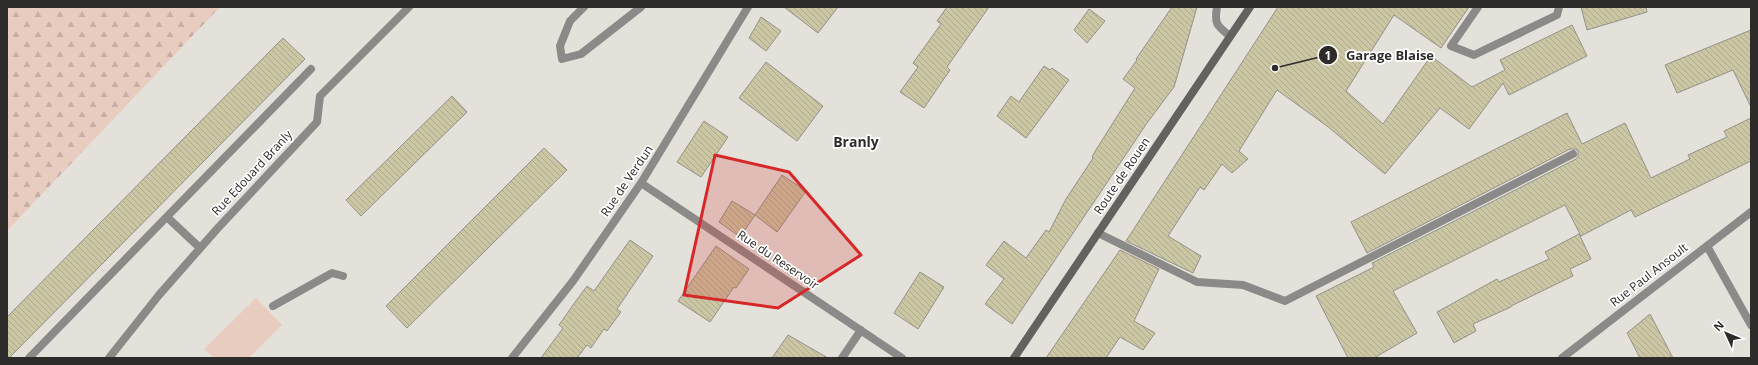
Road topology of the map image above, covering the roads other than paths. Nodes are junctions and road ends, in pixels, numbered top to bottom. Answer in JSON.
{"nodes":[{"id":1,"x":409,"y":7,"type":"edge"},
{"id":2,"x":584,"y":7,"type":"edge"},
{"id":3,"x":641,"y":7,"type":"edge"},
{"id":4,"x":748,"y":7,"type":"edge"},
{"id":5,"x":1218,"y":7,"type":"edge"},
{"id":6,"x":1250,"y":7,"type":"edge"},
{"id":7,"x":1478,"y":7,"type":"edge"},
{"id":8,"x":1559,"y":7,"type":"edge"},
{"id":9,"x":1230,"y":36,"type":"junction"},
{"id":10,"x":311,"y":69,"type":"dead end"},
{"id":11,"x":1573,"y":154,"type":"dead end"},
{"id":12,"x":641,"y":183,"type":"junction"},
{"id":13,"x":1751,"y":212,"type":"edge"},
{"id":14,"x":167,"y":217,"type":"junction"},
{"id":15,"x":1098,"y":233,"type":"junction"},
{"id":16,"x":1707,"y":246,"type":"junction"},
{"id":17,"x":200,"y":248,"type":"junction"},
{"id":18,"x":343,"y":276,"type":"dead end"},
{"id":19,"x":274,"y":306,"type":"dead end"},
{"id":20,"x":1751,"y":325,"type":"edge"},
{"id":21,"x":861,"y":330,"type":"junction"},
{"id":22,"x":29,"y":358,"type":"edge"},
{"id":23,"x":109,"y":358,"type":"edge"},
{"id":24,"x":512,"y":358,"type":"edge"},
{"id":25,"x":842,"y":358,"type":"edge"},
{"id":26,"x":902,"y":358,"type":"edge"},
{"id":27,"x":1014,"y":358,"type":"edge"},
{"id":28,"x":1562,"y":358,"type":"edge"}],
"edges":[{"from":1,"to":17,"type":"street","name":"Rue Edouard Branly"},
{"from":2,"to":3,"type":"street"},
{"from":4,"to":12,"type":"street","name":"Rue de Verdun"},
{"from":5,"to":9,"type":"street"},
{"from":6,"to":9,"type":"street","name":"Route de Rouen"},
{"from":7,"to":8,"type":"street"},
{"from":9,"to":15,"type":"street","name":"Route de Rouen"},
{"from":10,"to":14,"type":"street"},
{"from":11,"to":15,"type":"street"},
{"from":12,"to":21,"type":"street","name":"Rue du Reservoir"},
{"from":12,"to":24,"type":"street","name":"Rue de Verdun"},
{"from":13,"to":16,"type":"street","name":"Rue Paul Ansoult"},
{"from":14,"to":17,"type":"street"},
{"from":14,"to":22,"type":"street"},
{"from":15,"to":27,"type":"street","name":"Route de Rouen"},
{"from":16,"to":20,"type":"street"},
{"from":16,"to":28,"type":"street","name":"Rue Paul Ansoult"},
{"from":17,"to":23,"type":"street","name":"Rue Edouard Branly"},
{"from":18,"to":19,"type":"street"},
{"from":21,"to":25,"type":"street"},
{"from":21,"to":26,"type":"street","name":"Rue du Reservoir"}]}
